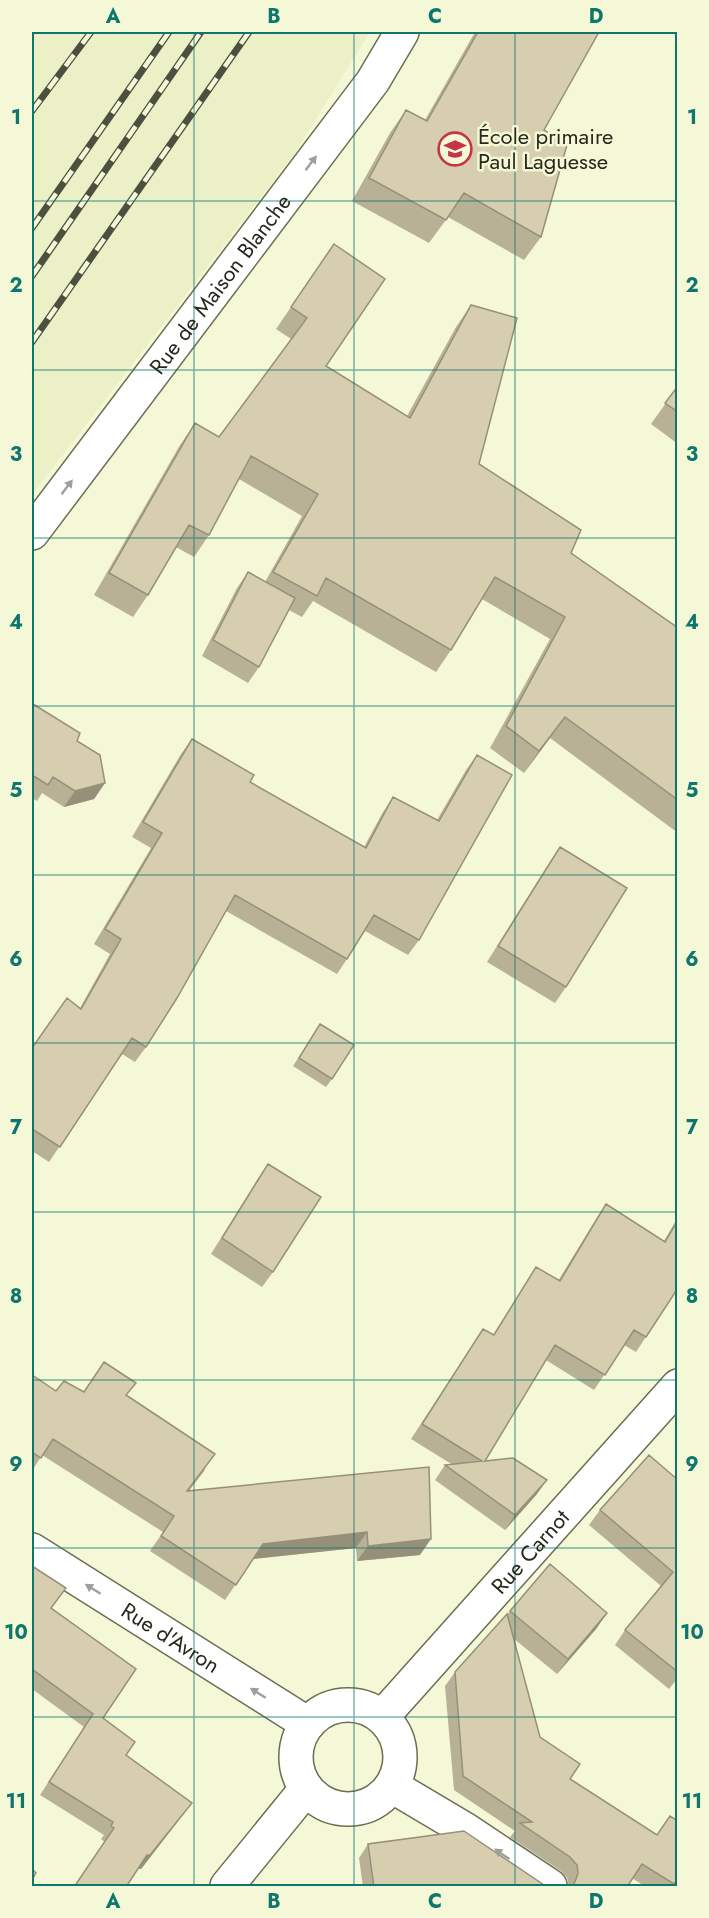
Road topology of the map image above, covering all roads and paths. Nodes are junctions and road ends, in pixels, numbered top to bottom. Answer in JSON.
{"nodes":[{"id":1,"x":402,"y":32,"type":"edge"},
{"id":2,"x":32,"y":533,"type":"edge"},
{"id":3,"x":678,"y":1386,"type":"edge"},
{"id":4,"x":32,"y":1550,"type":"edge"},
{"id":5,"x":381,"y":1717,"type":"junction"},
{"id":6,"x":308,"y":1724,"type":"junction"},
{"id":7,"x":392,"y":1786,"type":"junction"},
{"id":8,"x":306,"y":1789,"type":"junction"},
{"id":9,"x":227,"y":1887,"type":"edge"},
{"id":10,"x":550,"y":1887,"type":"edge"}],
"edges":[{"from":2,"to":1,"type":"street","name":"Rue de Maison Blanche","one_way":true},
{"from":3,"to":5,"type":"street","name":"Rue Carnot"},
{"from":6,"to":4,"type":"street","name":"Rue d'Avron","one_way":true},
{"from":5,"to":6,"type":"street"},
{"from":5,"to":7,"type":"street"},
{"from":6,"to":8,"type":"street"},
{"from":7,"to":8,"type":"street"},
{"from":10,"to":7,"type":"street","one_way":true},
{"from":8,"to":9,"type":"street"}]}
